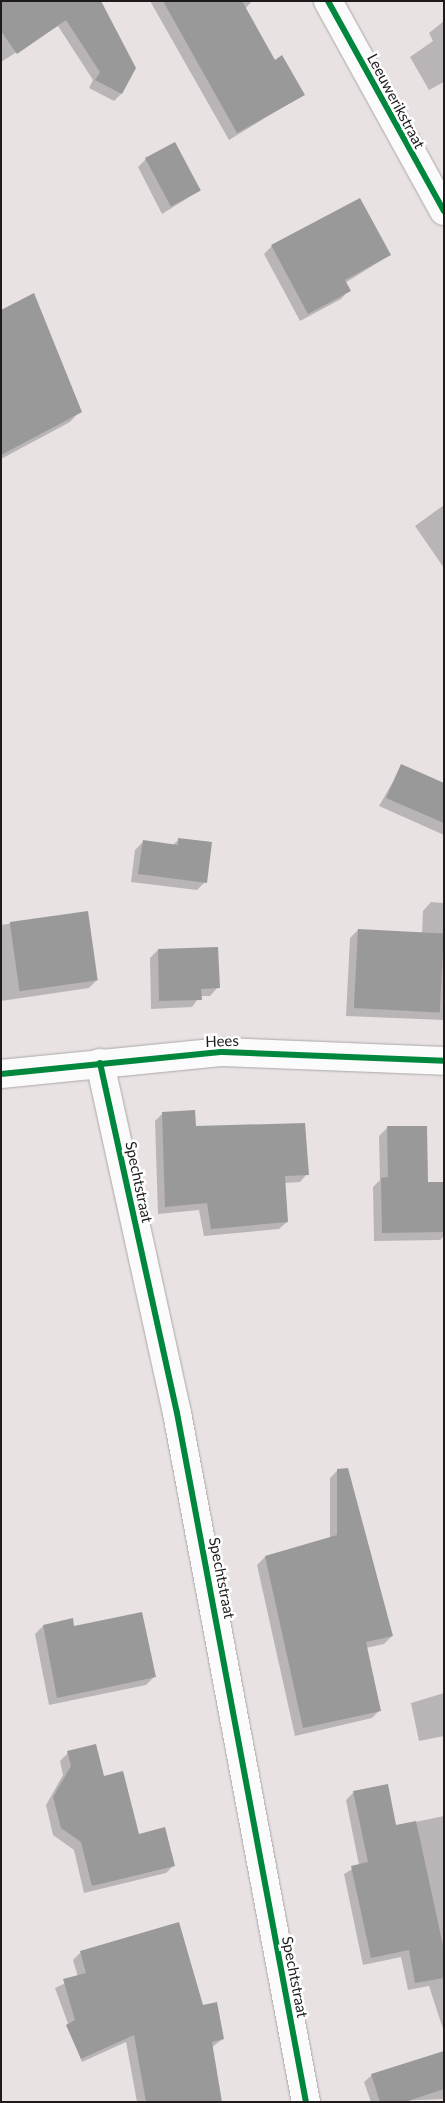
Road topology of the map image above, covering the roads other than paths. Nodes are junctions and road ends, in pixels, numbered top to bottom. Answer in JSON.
{"nodes":[{"id":1,"x":328,"y":1,"type":"edge"},
{"id":2,"x":444,"y":211,"type":"edge"},
{"id":3,"x":444,"y":1061,"type":"edge"},
{"id":4,"x":100,"y":1063,"type":"junction"},
{"id":5,"x":1,"y":1074,"type":"edge"},
{"id":6,"x":306,"y":2102,"type":"edge"}],
"edges":[{"from":1,"to":2,"type":"street","name":"Leeuwerikstraat"},
{"from":3,"to":4,"type":"street","name":"Hees"},
{"from":4,"to":5,"type":"street","name":"Hees"},
{"from":4,"to":6,"type":"street","name":"Spechtstraat"}]}
